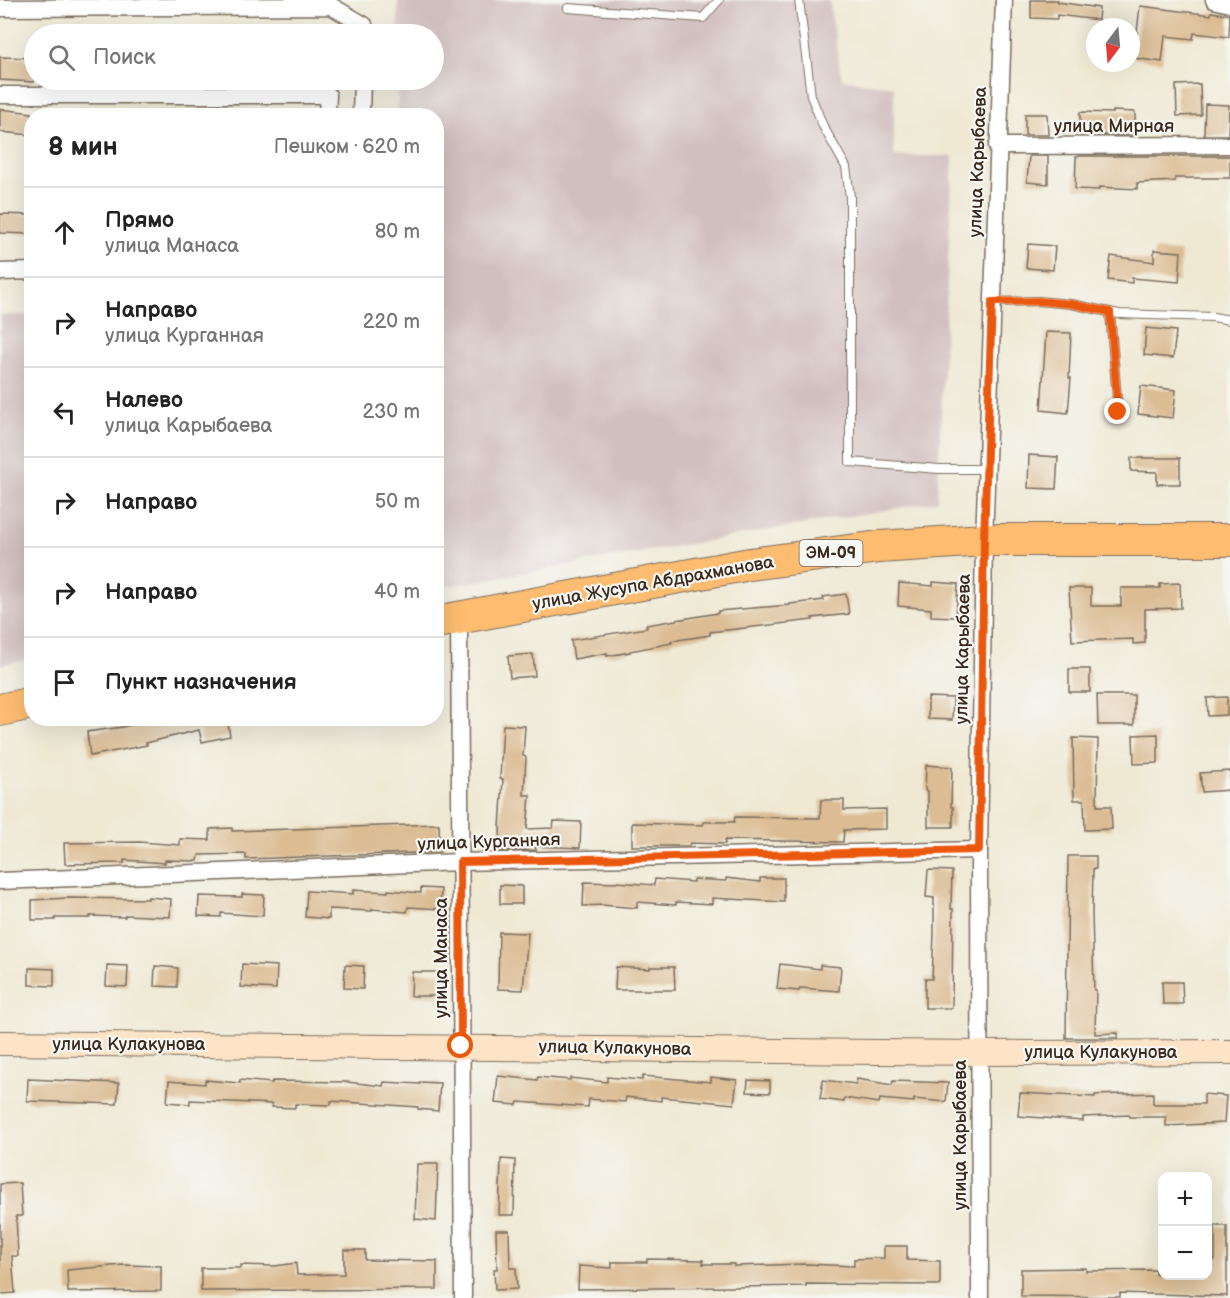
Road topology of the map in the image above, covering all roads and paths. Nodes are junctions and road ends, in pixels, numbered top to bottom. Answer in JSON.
{"nodes":[{"id":1,"x":719,"y":0,"type":"edge"},
{"id":2,"x":799,"y":0,"type":"edge"},
{"id":3,"x":1004,"y":0,"type":"edge"},
{"id":4,"x":1214,"y":0,"type":"edge"},
{"id":5,"x":1230,"y":4,"type":"edge"},
{"id":6,"x":0,"y":8,"type":"edge"},
{"id":7,"x":568,"y":8,"type":"dead end"},
{"id":8,"x":364,"y":24,"type":"edge"},
{"id":9,"x":362,"y":90,"type":"edge"},
{"id":10,"x":0,"y":95,"type":"edge"},
{"id":11,"x":327,"y":108,"type":"edge"},
{"id":12,"x":361,"y":108,"type":"edge"},
{"id":13,"x":1230,"y":144,"type":"edge"},
{"id":14,"x":997,"y":146,"type":"junction"},
{"id":15,"x":0,"y":272,"type":"edge"},
{"id":16,"x":24,"y":272,"type":"edge"},
{"id":17,"x":992,"y":302,"type":"junction"},
{"id":18,"x":1110,"y":312,"type":"junction"},
{"id":19,"x":1230,"y":320,"type":"edge"},
{"id":20,"x":1118,"y":412,"type":"dead end"},
{"id":21,"x":987,"y":468,"type":"junction"},
{"id":22,"x":984,"y":540,"type":"junction"},
{"id":23,"x":1230,"y":540,"type":"edge"},
{"id":24,"x":448,"y":620,"type":"edge"},
{"id":25,"x":24,"y":705,"type":"edge"},
{"id":26,"x":0,"y":710,"type":"edge"},
{"id":27,"x":979,"y":850,"type":"junction"},
{"id":28,"x":460,"y":862,"type":"junction"},
{"id":29,"x":0,"y":881,"type":"edge"},
{"id":30,"x":0,"y":1043,"type":"edge"},
{"id":31,"x":461,"y":1046,"type":"junction"},
{"id":32,"x":1230,"y":1052,"type":"edge"},
{"id":33,"x":979,"y":1053,"type":"junction"},
{"id":34,"x":463,"y":1298,"type":"edge"},
{"id":35,"x":980,"y":1298,"type":"edge"}],
"edges":[{"from":1,"to":7,"type":"lane"},
{"from":2,"to":21,"type":"lane"},
{"from":3,"to":14,"type":"street","name":"улица Карыбаева"},
{"from":4,"to":5,"type":"street"},
{"from":6,"to":8,"type":"street"},
{"from":9,"to":12,"type":"street"},
{"from":10,"to":11,"type":"street"},
{"from":13,"to":14,"type":"street","name":"улица Мирная"},
{"from":14,"to":17,"type":"street","name":"улица Карыбаева"},
{"from":15,"to":16,"type":"street"},
{"from":17,"to":18,"type":"lane"},
{"from":17,"to":21,"type":"street","name":"улица Карыбаева"},
{"from":18,"to":19,"type":"lane"},
{"from":18,"to":20,"type":"lane"},
{"from":21,"to":22,"type":"street","name":"улица Карыбаева"},
{"from":22,"to":23,"type":"highway","name":"улица Жусупа Абдрахманова","number":"ЭМ-09"},
{"from":22,"to":24,"type":"highway","name":"улица Жусупа Абдрахманова","number":"ЭМ-09"},
{"from":22,"to":27,"type":"street","name":"улица Карыбаева"},
{"from":24,"to":28,"type":"street","name":"улица Манаса"},
{"from":25,"to":26,"type":"highway"},
{"from":27,"to":28,"type":"street","name":"улица Курганная"},
{"from":27,"to":33,"type":"street","name":"улица Карыбаева"},
{"from":28,"to":29,"type":"street","name":"улица Курганная"},
{"from":28,"to":31,"type":"street","name":"улица Манаса"},
{"from":30,"to":31,"type":"street","name":"улица Кулакунова"},
{"from":31,"to":33,"type":"street","name":"улица Кулакунова"},
{"from":31,"to":34,"type":"street","name":"улица Манаса"},
{"from":32,"to":33,"type":"street","name":"улица Кулакунова"},
{"from":33,"to":35,"type":"street","name":"улица Карыбаева"}]}
